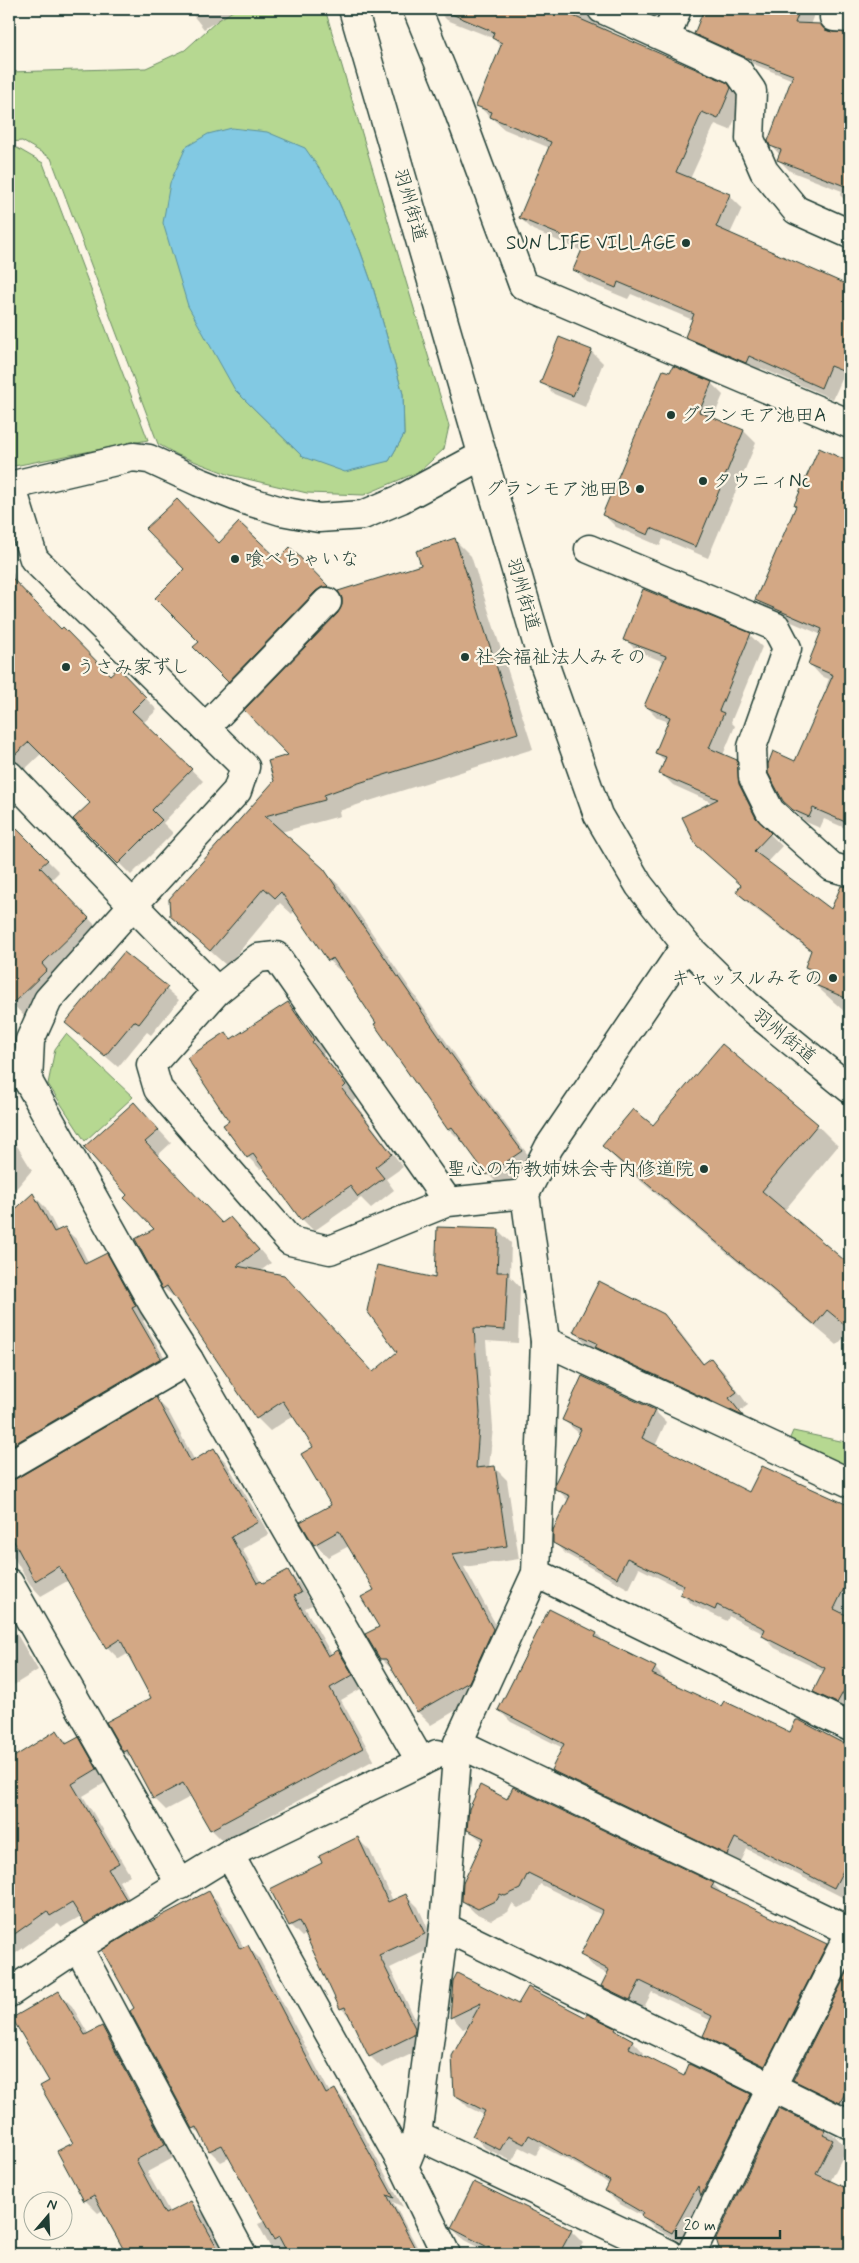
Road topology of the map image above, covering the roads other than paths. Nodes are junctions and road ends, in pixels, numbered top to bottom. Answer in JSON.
{"nodes":[{"id":1,"x":353,"y":9,"type":"edge"},
{"id":2,"x":417,"y":9,"type":"edge"},
{"id":3,"x":602,"y":9,"type":"edge"},
{"id":4,"x":677,"y":9,"type":"edge"},
{"id":5,"x":666,"y":37,"type":"junction"},
{"id":6,"x":850,"y":234,"type":"edge"},
{"id":7,"x":850,"y":424,"type":"edge"},
{"id":8,"x":483,"y":455,"type":"junction"},
{"id":9,"x":10,"y":486,"type":"edge"},
{"id":10,"x":589,"y":549,"type":"dead end"},
{"id":11,"x":327,"y":602,"type":"dead end"},
{"id":12,"x":205,"y":728,"type":"junction"},
{"id":13,"x":9,"y":775,"type":"edge"},
{"id":14,"x":850,"y":872,"type":"edge"},
{"id":15,"x":132,"y":905,"type":"junction"},
{"id":16,"x":686,"y":945,"type":"junction"},
{"id":17,"x":217,"y":991,"type":"junction"},
{"id":18,"x":9,"y":1062,"type":"edge"},
{"id":19,"x":18,"y":1087,"type":"edge"},
{"id":20,"x":850,"y":1089,"type":"edge"},
{"id":21,"x":525,"y":1194,"type":"junction"},
{"id":22,"x":448,"y":1202,"type":"junction"},
{"id":23,"x":545,"y":1341,"type":"junction"},
{"id":24,"x":189,"y":1360,"type":"junction"},
{"id":25,"x":9,"y":1466,"type":"edge"},
{"id":26,"x":850,"y":1483,"type":"edge"},
{"id":27,"x":536,"y":1573,"type":"junction"},
{"id":28,"x":9,"y":1583,"type":"edge"},
{"id":29,"x":850,"y":1727,"type":"edge"},
{"id":30,"x":458,"y":1743,"type":"junction"},
{"id":31,"x":421,"y":1762,"type":"junction"},
{"id":32,"x":229,"y":1854,"type":"junction"},
{"id":33,"x":181,"y":1885,"type":"junction"},
{"id":34,"x":444,"y":1927,"type":"junction"},
{"id":35,"x":850,"y":1932,"type":"edge"},
{"id":36,"x":78,"y":1947,"type":"junction"},
{"id":37,"x":9,"y":1993,"type":"edge"},
{"id":38,"x":771,"y":2088,"type":"junction"},
{"id":39,"x":850,"y":2125,"type":"edge"},
{"id":40,"x":417,"y":2135,"type":"junction"},
{"id":41,"x":404,"y":2168,"type":"junction"},
{"id":42,"x":242,"y":2254,"type":"edge"},
{"id":43,"x":446,"y":2254,"type":"edge"},
{"id":44,"x":669,"y":2254,"type":"edge"},
{"id":45,"x":691,"y":2254,"type":"edge"}],
"edges":[{"from":1,"to":8,"type":"street","name":"羽州街道"},
{"from":2,"to":7,"type":"street"},
{"from":3,"to":5,"type":"street"},
{"from":4,"to":5,"type":"street"},
{"from":5,"to":6,"type":"street"},
{"from":8,"to":9,"type":"street"},
{"from":8,"to":16,"type":"street","name":"羽州街道"},
{"from":9,"to":12,"type":"street"},
{"from":10,"to":14,"type":"street"},
{"from":11,"to":12,"type":"street"},
{"from":12,"to":15,"type":"street"},
{"from":13,"to":15,"type":"street"},
{"from":15,"to":17,"type":"street"},
{"from":15,"to":19,"type":"street"},
{"from":16,"to":20,"type":"street","name":"羽州街道"},
{"from":16,"to":21,"type":"street"},
{"from":17,"to":22,"type":"street"},
{"from":17,"to":22,"type":"street"},
{"from":18,"to":19,"type":"street"},
{"from":19,"to":24,"type":"street"},
{"from":21,"to":22,"type":"street"},
{"from":21,"to":23,"type":"street"},
{"from":23,"to":26,"type":"street"},
{"from":23,"to":27,"type":"street"},
{"from":24,"to":25,"type":"street"},
{"from":24,"to":31,"type":"street"},
{"from":27,"to":29,"type":"street"},
{"from":27,"to":30,"type":"street"},
{"from":28,"to":33,"type":"street"},
{"from":30,"to":31,"type":"street"},
{"from":30,"to":34,"type":"street"},
{"from":30,"to":35,"type":"street"},
{"from":31,"to":32,"type":"street"},
{"from":32,"to":33,"type":"street"},
{"from":32,"to":41,"type":"street"},
{"from":33,"to":36,"type":"street"},
{"from":34,"to":38,"type":"street"},
{"from":34,"to":40,"type":"street"},
{"from":35,"to":38,"type":"street"},
{"from":36,"to":37,"type":"street"},
{"from":36,"to":42,"type":"street"},
{"from":38,"to":39,"type":"street"},
{"from":38,"to":45,"type":"street"},
{"from":40,"to":41,"type":"street"},
{"from":40,"to":44,"type":"street"},
{"from":41,"to":43,"type":"street"}]}
